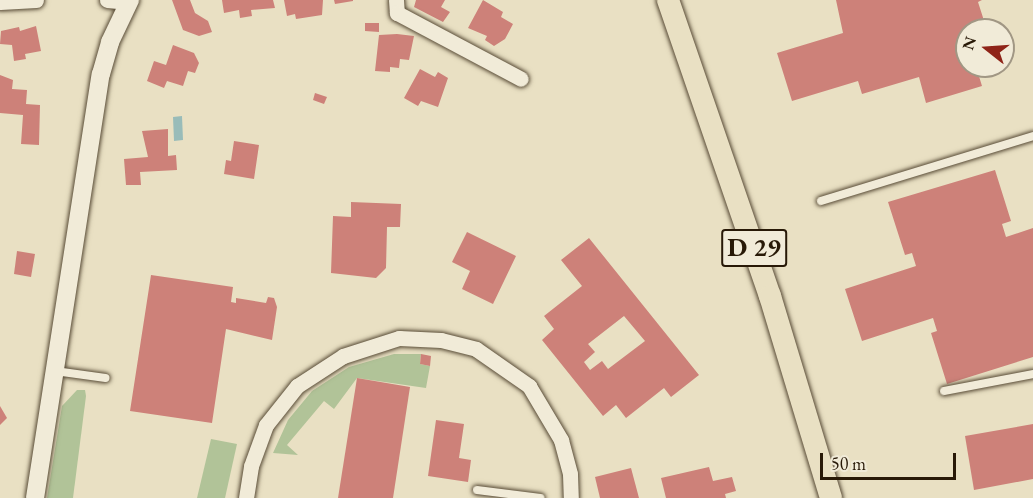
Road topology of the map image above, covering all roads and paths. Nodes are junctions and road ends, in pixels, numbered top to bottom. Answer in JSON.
{"nodes":[{"id":1,"x":36,"y":0,"type":"edge"},
{"id":2,"x":107,"y":0,"type":"edge"},
{"id":3,"x":396,"y":0,"type":"edge"},
{"id":4,"x":668,"y":0,"type":"edge"},
{"id":5,"x":130,"y":1,"type":"edge"},
{"id":6,"x":0,"y":2,"type":"edge"},
{"id":7,"x":522,"y":79,"type":"dead end"},
{"id":8,"x":1033,"y":136,"type":"edge"},
{"id":9,"x":820,"y":201,"type":"dead end"},
{"id":10,"x":55,"y":371,"type":"junction"},
{"id":11,"x":1033,"y":374,"type":"edge"},
{"id":12,"x":106,"y":378,"type":"dead end"},
{"id":13,"x":944,"y":392,"type":"dead end"},
{"id":14,"x":477,"y":490,"type":"dead end"},
{"id":15,"x":35,"y":498,"type":"edge"},
{"id":16,"x":246,"y":498,"type":"edge"},
{"id":17,"x":540,"y":498,"type":"edge"},
{"id":18,"x":571,"y":498,"type":"edge"},
{"id":19,"x":831,"y":498,"type":"edge"}],
"edges":[{"from":1,"to":6,"type":"street"},
{"from":2,"to":5,"type":"street"},
{"from":3,"to":7,"type":"street"},
{"from":4,"to":19,"type":"main road","number":"D 29"},
{"from":5,"to":10,"type":"street"},
{"from":8,"to":9,"type":"lane"},
{"from":10,"to":12,"type":"lane"},
{"from":10,"to":15,"type":"street"},
{"from":11,"to":13,"type":"lane"},
{"from":14,"to":17,"type":"lane"},
{"from":16,"to":18,"type":"street"}]}
